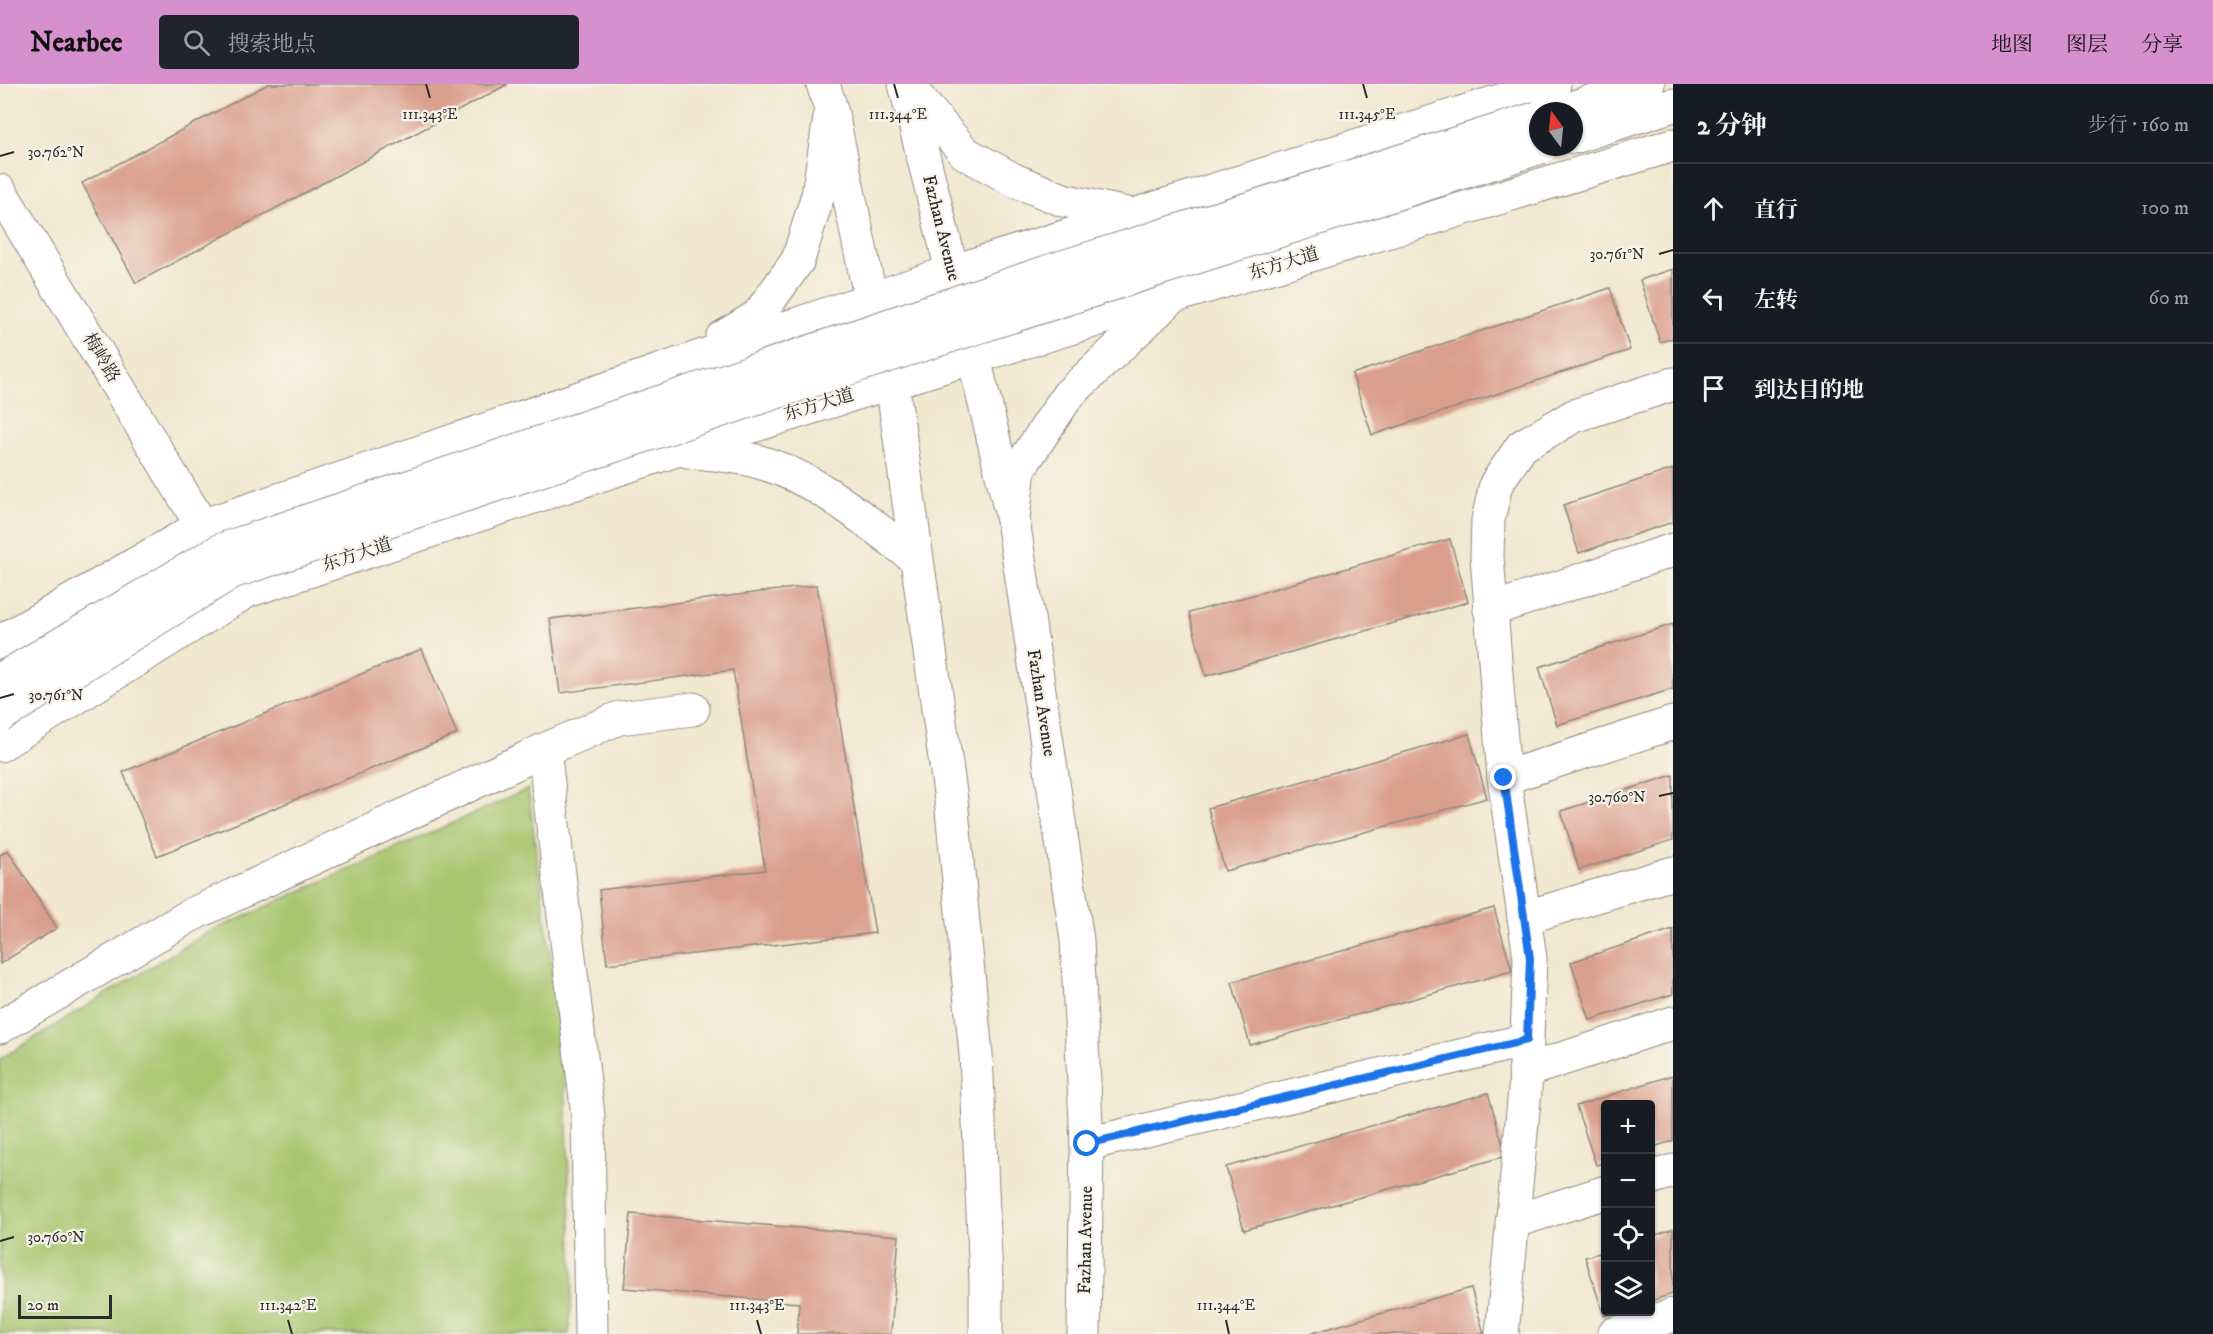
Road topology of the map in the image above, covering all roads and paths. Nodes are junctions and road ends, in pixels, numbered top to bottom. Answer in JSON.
{"nodes":[{"id":1,"x":905,"y":84,"type":"edge"},
{"id":2,"x":1554,"y":84,"type":"edge"},
{"id":3,"x":1648,"y":84,"type":"edge"},
{"id":4,"x":827,"y":97,"type":"edge"},
{"id":5,"x":1583,"y":104,"type":"edge"},
{"id":6,"x":1673,"y":105,"type":"edge"},
{"id":7,"x":1529,"y":121,"type":"edge"},
{"id":8,"x":1583,"y":134,"type":"edge"},
{"id":9,"x":1673,"y":146,"type":"edge"},
{"id":10,"x":1529,"y":151,"type":"edge"},
{"id":11,"x":0,"y":191,"type":"edge"},
{"id":12,"x":1134,"y":216,"type":"junction"},
{"id":13,"x":951,"y":272,"type":"junction"},
{"id":14,"x":1171,"y":299,"type":"junction"},
{"id":15,"x":871,"y":300,"type":"junction"},
{"id":16,"x":974,"y":358,"type":"junction"},
{"id":17,"x":676,"y":365,"type":"junction"},
{"id":18,"x":892,"y":382,"type":"junction"},
{"id":19,"x":1673,"y":384,"type":"edge"},
{"id":20,"x":676,"y":450,"type":"junction"},
{"id":21,"x":1013,"y":520,"type":"junction"},
{"id":22,"x":202,"y":526,"type":"junction"},
{"id":23,"x":1673,"y":550,"type":"edge"},
{"id":24,"x":916,"y":559,"type":"junction"},
{"id":25,"x":1490,"y":610,"type":"junction"},
{"id":26,"x":0,"y":642,"type":"edge"},
{"id":27,"x":0,"y":680,"type":"edge"},
{"id":28,"x":693,"y":709,"type":"dead end"},
{"id":29,"x":0,"y":716,"type":"edge"},
{"id":30,"x":1673,"y":723,"type":"edge"},
{"id":31,"x":0,"y":745,"type":"edge"},
{"id":32,"x":544,"y":750,"type":"junction"},
{"id":33,"x":1504,"y":778,"type":"junction"},
{"id":34,"x":1673,"y":873,"type":"edge"},
{"id":35,"x":1524,"y":918,"type":"junction"},
{"id":36,"x":1673,"y":1023,"type":"edge"},
{"id":37,"x":0,"y":1027,"type":"edge"},
{"id":38,"x":1526,"y":1056,"type":"junction"},
{"id":39,"x":1087,"y":1144,"type":"junction"},
{"id":40,"x":1673,"y":1170,"type":"edge"},
{"id":41,"x":1655,"y":1176,"type":"edge"},
{"id":42,"x":1601,"y":1193,"type":"edge"},
{"id":43,"x":1512,"y":1222,"type":"junction"},
{"id":44,"x":1673,"y":1315,"type":"edge"},
{"id":45,"x":591,"y":1334,"type":"edge"},
{"id":46,"x":986,"y":1334,"type":"edge"},
{"id":47,"x":1084,"y":1334,"type":"edge"},
{"id":48,"x":1502,"y":1334,"type":"edge"},
{"id":49,"x":1614,"y":1334,"type":"edge"}],
"edges":[{"from":1,"to":12,"type":"main road"},
{"from":1,"to":13,"type":"main road","name":"Fazhan Avenue"},
{"from":2,"to":12,"type":"main road"},
{"from":3,"to":5,"type":"main road"},
{"from":4,"to":15,"type":"main road"},
{"from":4,"to":17,"type":"main road"},
{"from":6,"to":8,"type":"main road"},
{"from":7,"to":27,"type":"main road","bridge":true},
{"from":9,"to":14,"type":"main road","name":"东方大道"},
{"from":10,"to":29,"type":"main road","bridge":true},
{"from":11,"to":22,"type":"main road","name":"梅岭路"},
{"from":12,"to":13,"type":"main road"},
{"from":13,"to":15,"type":"main road"},
{"from":13,"to":16,"type":"main road","name":"Fazhan Avenue"},
{"from":14,"to":16,"type":"main road","name":"东方大道"},
{"from":14,"to":21,"type":"main road"},
{"from":15,"to":17,"type":"main road"},
{"from":15,"to":18,"type":"main road"},
{"from":16,"to":18,"type":"main road","name":"东方大道"},
{"from":16,"to":21,"type":"main road","name":"Fazhan Avenue"},
{"from":17,"to":22,"type":"main road"},
{"from":18,"to":20,"type":"main road","name":"东方大道"},
{"from":18,"to":24,"type":"main road"},
{"from":19,"to":25,"type":"main road"},
{"from":20,"to":24,"type":"main road"},
{"from":20,"to":31,"type":"main road","name":"东方大道"},
{"from":21,"to":39,"type":"main road","name":"Fazhan Avenue"},
{"from":22,"to":26,"type":"main road"},
{"from":23,"to":25,"type":"main road"},
{"from":24,"to":46,"type":"main road"},
{"from":25,"to":33,"type":"main road"},
{"from":28,"to":32,"type":"main road"},
{"from":30,"to":33,"type":"main road"},
{"from":32,"to":37,"type":"main road"},
{"from":32,"to":45,"type":"main road"},
{"from":33,"to":35,"type":"main road"},
{"from":34,"to":35,"type":"main road"},
{"from":35,"to":38,"type":"main road"},
{"from":36,"to":38,"type":"main road"},
{"from":38,"to":39,"type":"main road"},
{"from":38,"to":43,"type":"main road"},
{"from":39,"to":47,"type":"main road","name":"Fazhan Avenue"},
{"from":40,"to":41,"type":"main road"},
{"from":42,"to":43,"type":"main road"},
{"from":43,"to":48,"type":"main road"},
{"from":44,"to":49,"type":"main road"}]}
